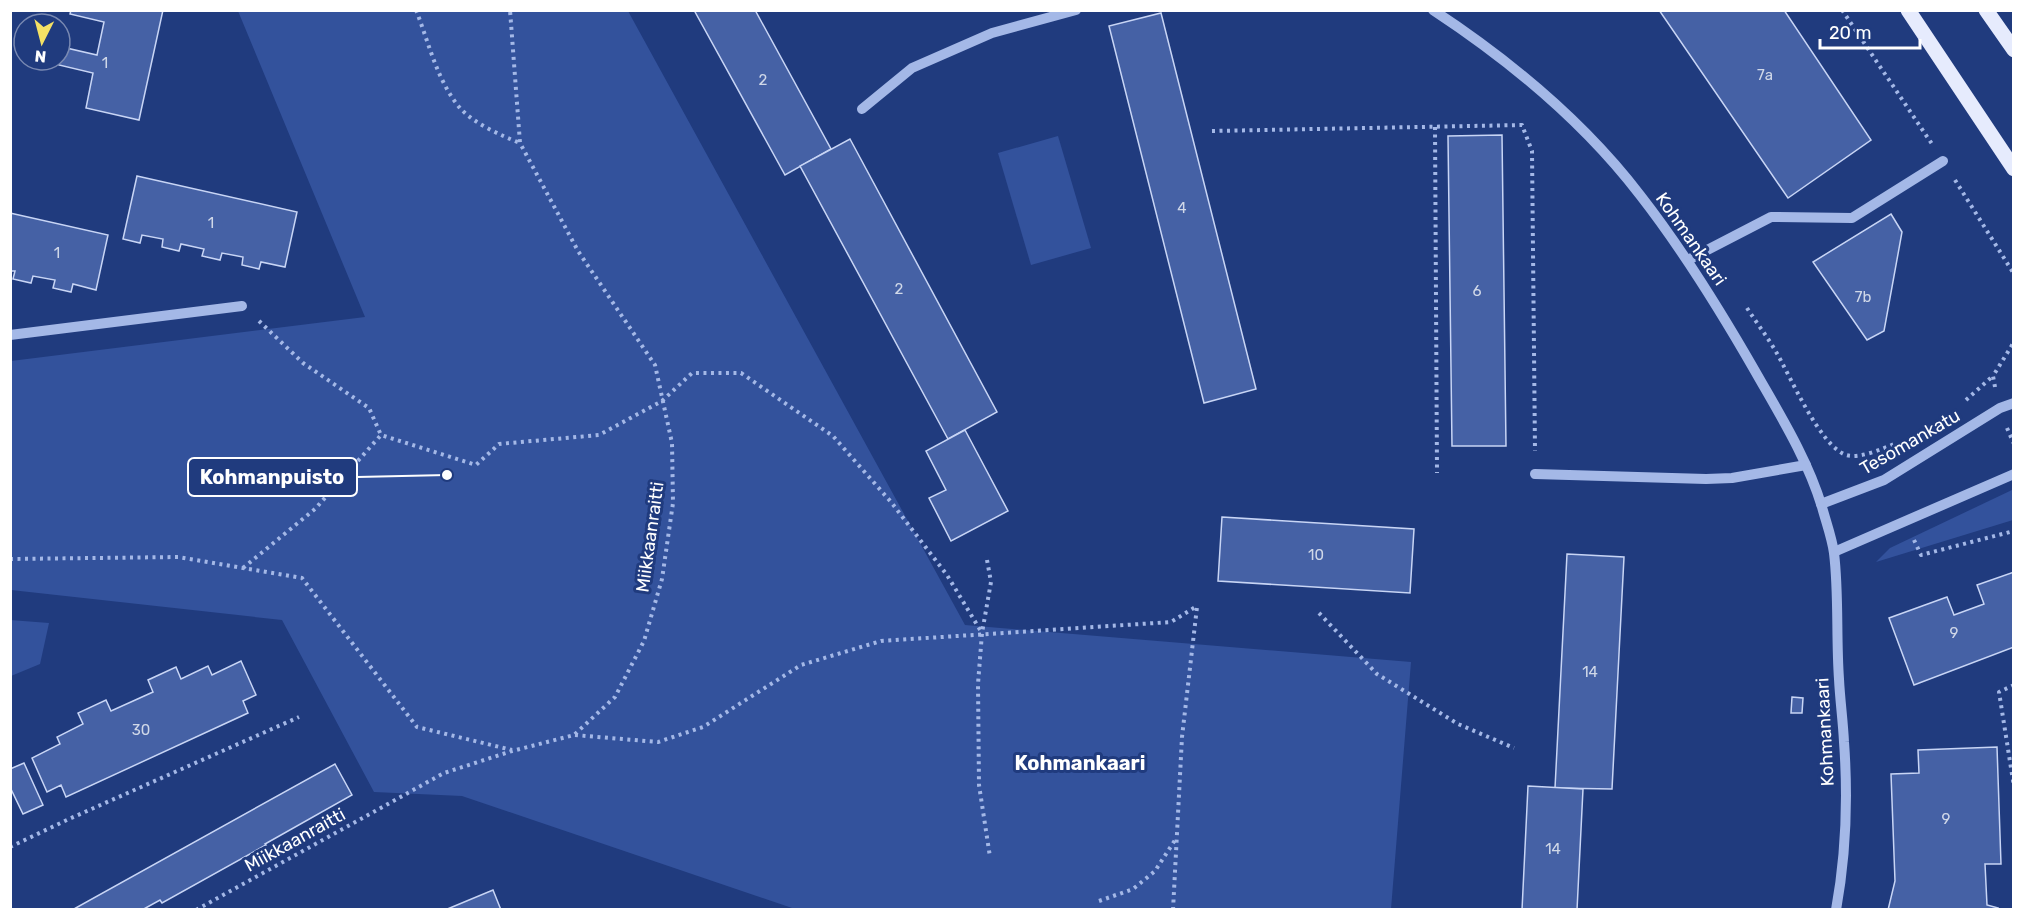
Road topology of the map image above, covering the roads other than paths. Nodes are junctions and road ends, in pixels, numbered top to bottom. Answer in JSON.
{"nodes":[{"id":1,"x":1076,"y":10,"type":"edge"},
{"id":2,"x":1433,"y":10,"type":"edge"},
{"id":3,"x":1908,"y":10,"type":"edge"},
{"id":4,"x":1986,"y":10,"type":"edge"},
{"id":5,"x":2013,"y":50,"type":"edge"},
{"id":6,"x":862,"y":109,"type":"dead end"},
{"id":7,"x":1943,"y":161,"type":"dead end"},
{"id":8,"x":2013,"y":169,"type":"edge"},
{"id":9,"x":1688,"y":260,"type":"junction"},
{"id":10,"x":242,"y":306,"type":"road end"},
{"id":11,"x":10,"y":335,"type":"edge"},
{"id":12,"x":2013,"y":403,"type":"edge"},
{"id":13,"x":1806,"y":465,"type":"junction"},
{"id":14,"x":1535,"y":474,"type":"road end"},
{"id":15,"x":2013,"y":474,"type":"edge"},
{"id":16,"x":1821,"y":504,"type":"junction"},
{"id":17,"x":1834,"y":552,"type":"junction"},
{"id":18,"x":1836,"y":909,"type":"edge"}],
"edges":[{"from":1,"to":6,"type":"street"},
{"from":2,"to":9,"type":"street","name":"Kohmankaari"},
{"from":3,"to":8,"type":"main road"},
{"from":4,"to":5,"type":"main road"},
{"from":7,"to":9,"type":"street"},
{"from":9,"to":13,"type":"street","name":"Kohmankaari"},
{"from":10,"to":11,"type":"street"},
{"from":12,"to":16,"type":"street","name":"Tesomankatu"},
{"from":13,"to":14,"type":"street"},
{"from":13,"to":16,"type":"street","name":"Kohmankaari"},
{"from":15,"to":17,"type":"street"},
{"from":16,"to":17,"type":"street","name":"Kohmankaari"},
{"from":17,"to":18,"type":"street","name":"Kohmankaari"}]}
